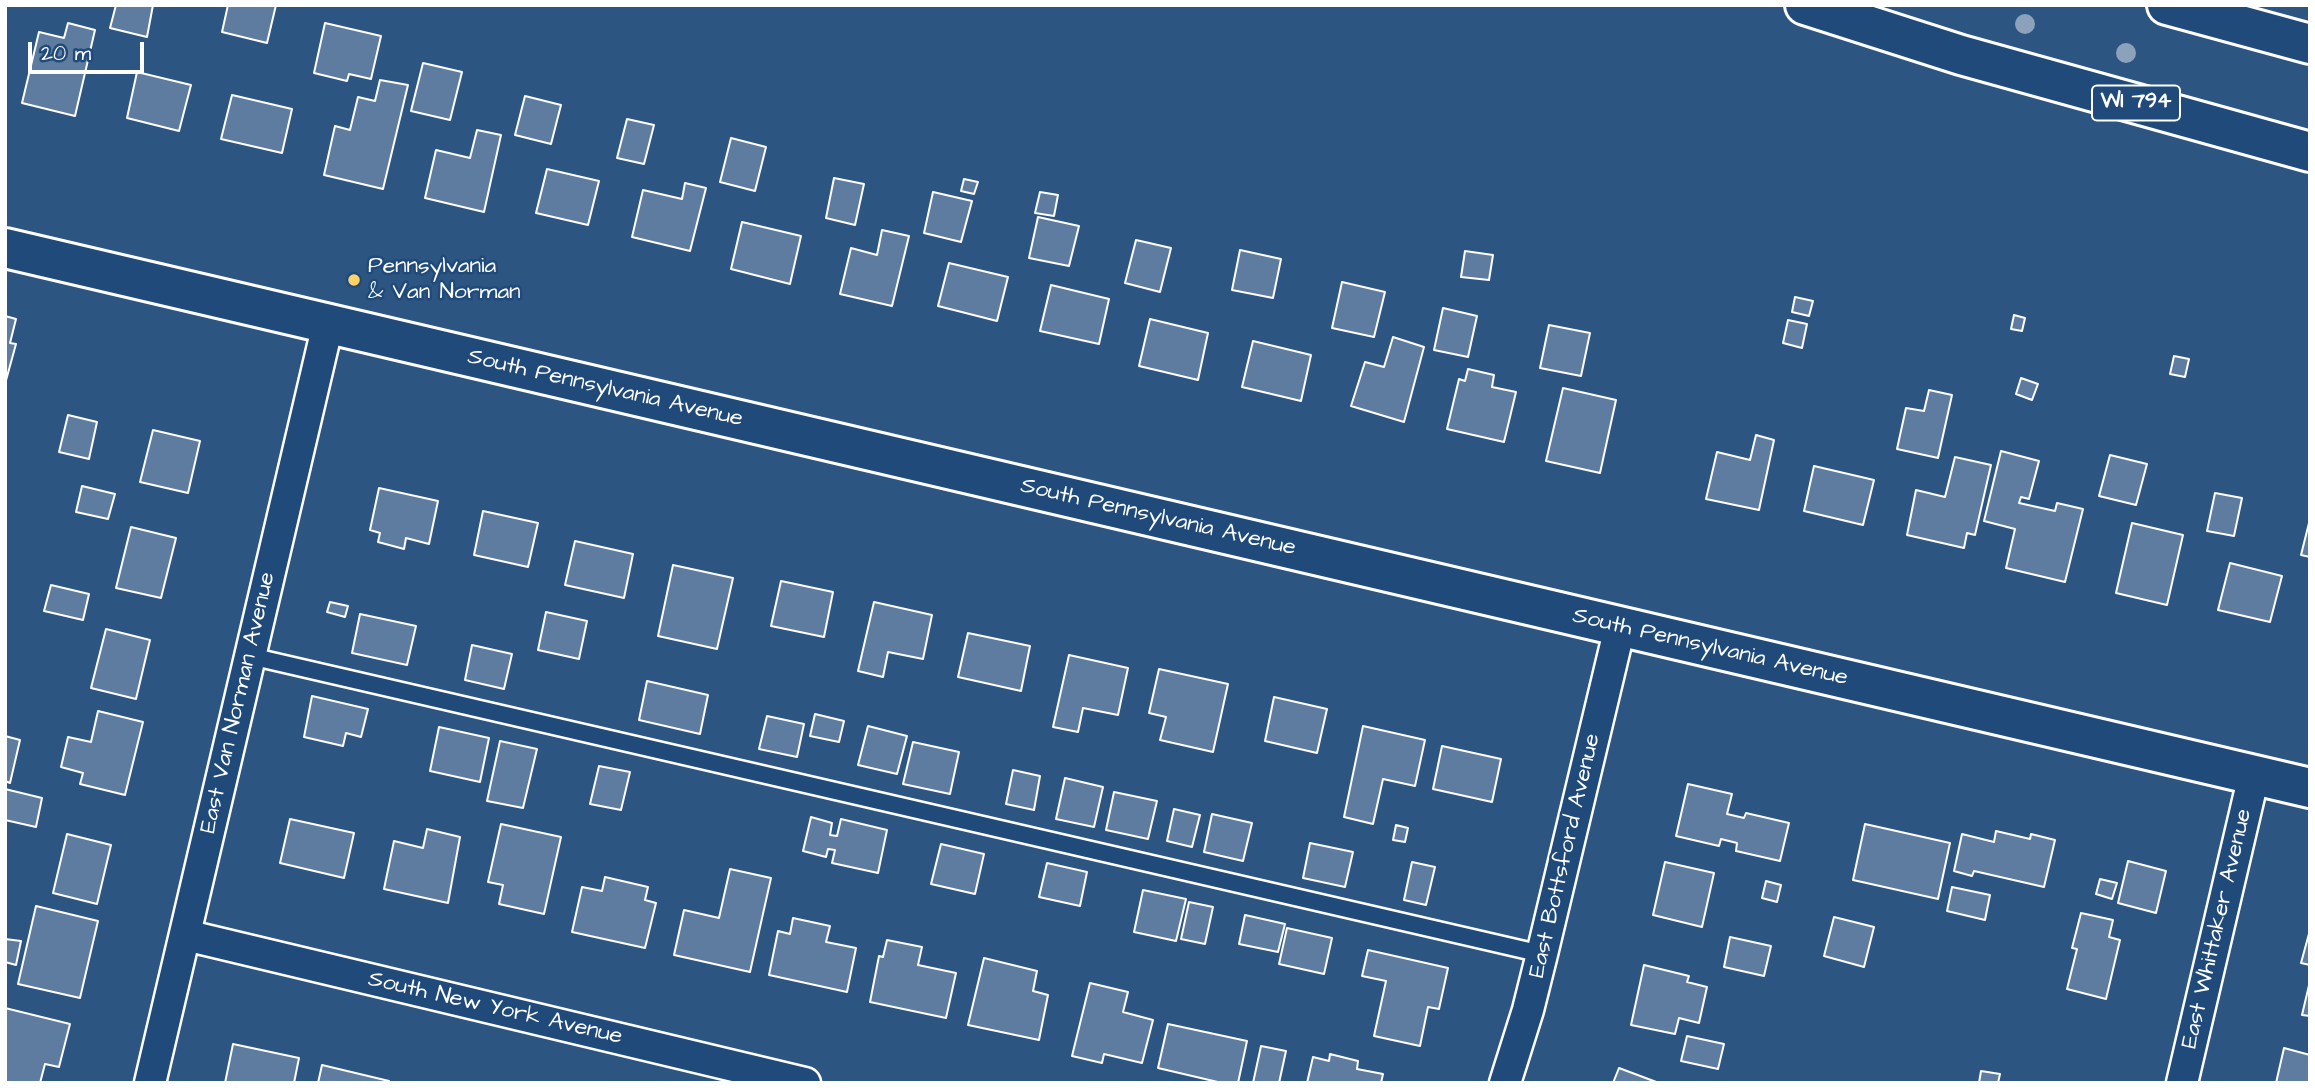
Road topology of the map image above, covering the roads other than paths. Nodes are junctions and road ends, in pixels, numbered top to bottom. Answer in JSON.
{"nodes":[{"id":1,"x":1775,"y":5,"type":"edge"},
{"id":2,"x":1805,"y":5,"type":"edge"},
{"id":3,"x":2167,"y":5,"type":"edge"},
{"id":4,"x":2310,"y":44,"type":"edge"},
{"id":5,"x":1961,"y":55,"type":"junction"},
{"id":6,"x":2310,"y":152,"type":"edge"},
{"id":7,"x":5,"y":248,"type":"edge"},
{"id":8,"x":328,"y":324,"type":"junction"},
{"id":9,"x":1620,"y":626,"type":"junction"},
{"id":10,"x":250,"y":656,"type":"junction"},
{"id":11,"x":2254,"y":775,"type":"junction"},
{"id":12,"x":2310,"y":788,"type":"edge"},
{"id":13,"x":185,"y":935,"type":"junction"},
{"id":14,"x":1542,"y":954,"type":"junction"},
{"id":15,"x":150,"y":1083,"type":"edge"},
{"id":16,"x":805,"y":1083,"type":"edge"},
{"id":17,"x":1505,"y":1083,"type":"edge"},
{"id":18,"x":2182,"y":1083,"type":"edge"}],
"edges":[{"from":1,"to":5,"type":"street"},
{"from":2,"to":5,"type":"street","number":"WI 794"},
{"from":3,"to":4,"type":"street"},
{"from":5,"to":6,"type":"street","number":"WI 794"},
{"from":7,"to":8,"type":"street","name":"South Pennsylvania Avenue"},
{"from":8,"to":9,"type":"street","name":"South Pennsylvania Avenue"},
{"from":8,"to":10,"type":"street","name":"East Van Norman Avenue"},
{"from":9,"to":11,"type":"street","name":"South Pennsylvania Avenue"},
{"from":9,"to":14,"type":"street","name":"East Bottsford Avenue"},
{"from":10,"to":13,"type":"street","name":"East Van Norman Avenue"},
{"from":10,"to":14,"type":"lane"},
{"from":11,"to":12,"type":"street","name":"South Pennsylvania Avenue"},
{"from":11,"to":18,"type":"street","name":"East Whittaker Avenue"},
{"from":13,"to":15,"type":"street","name":"East Van Norman Avenue"},
{"from":13,"to":16,"type":"street","name":"South New York Avenue"},
{"from":14,"to":17,"type":"street","name":"East Bottsford Avenue"}]}
